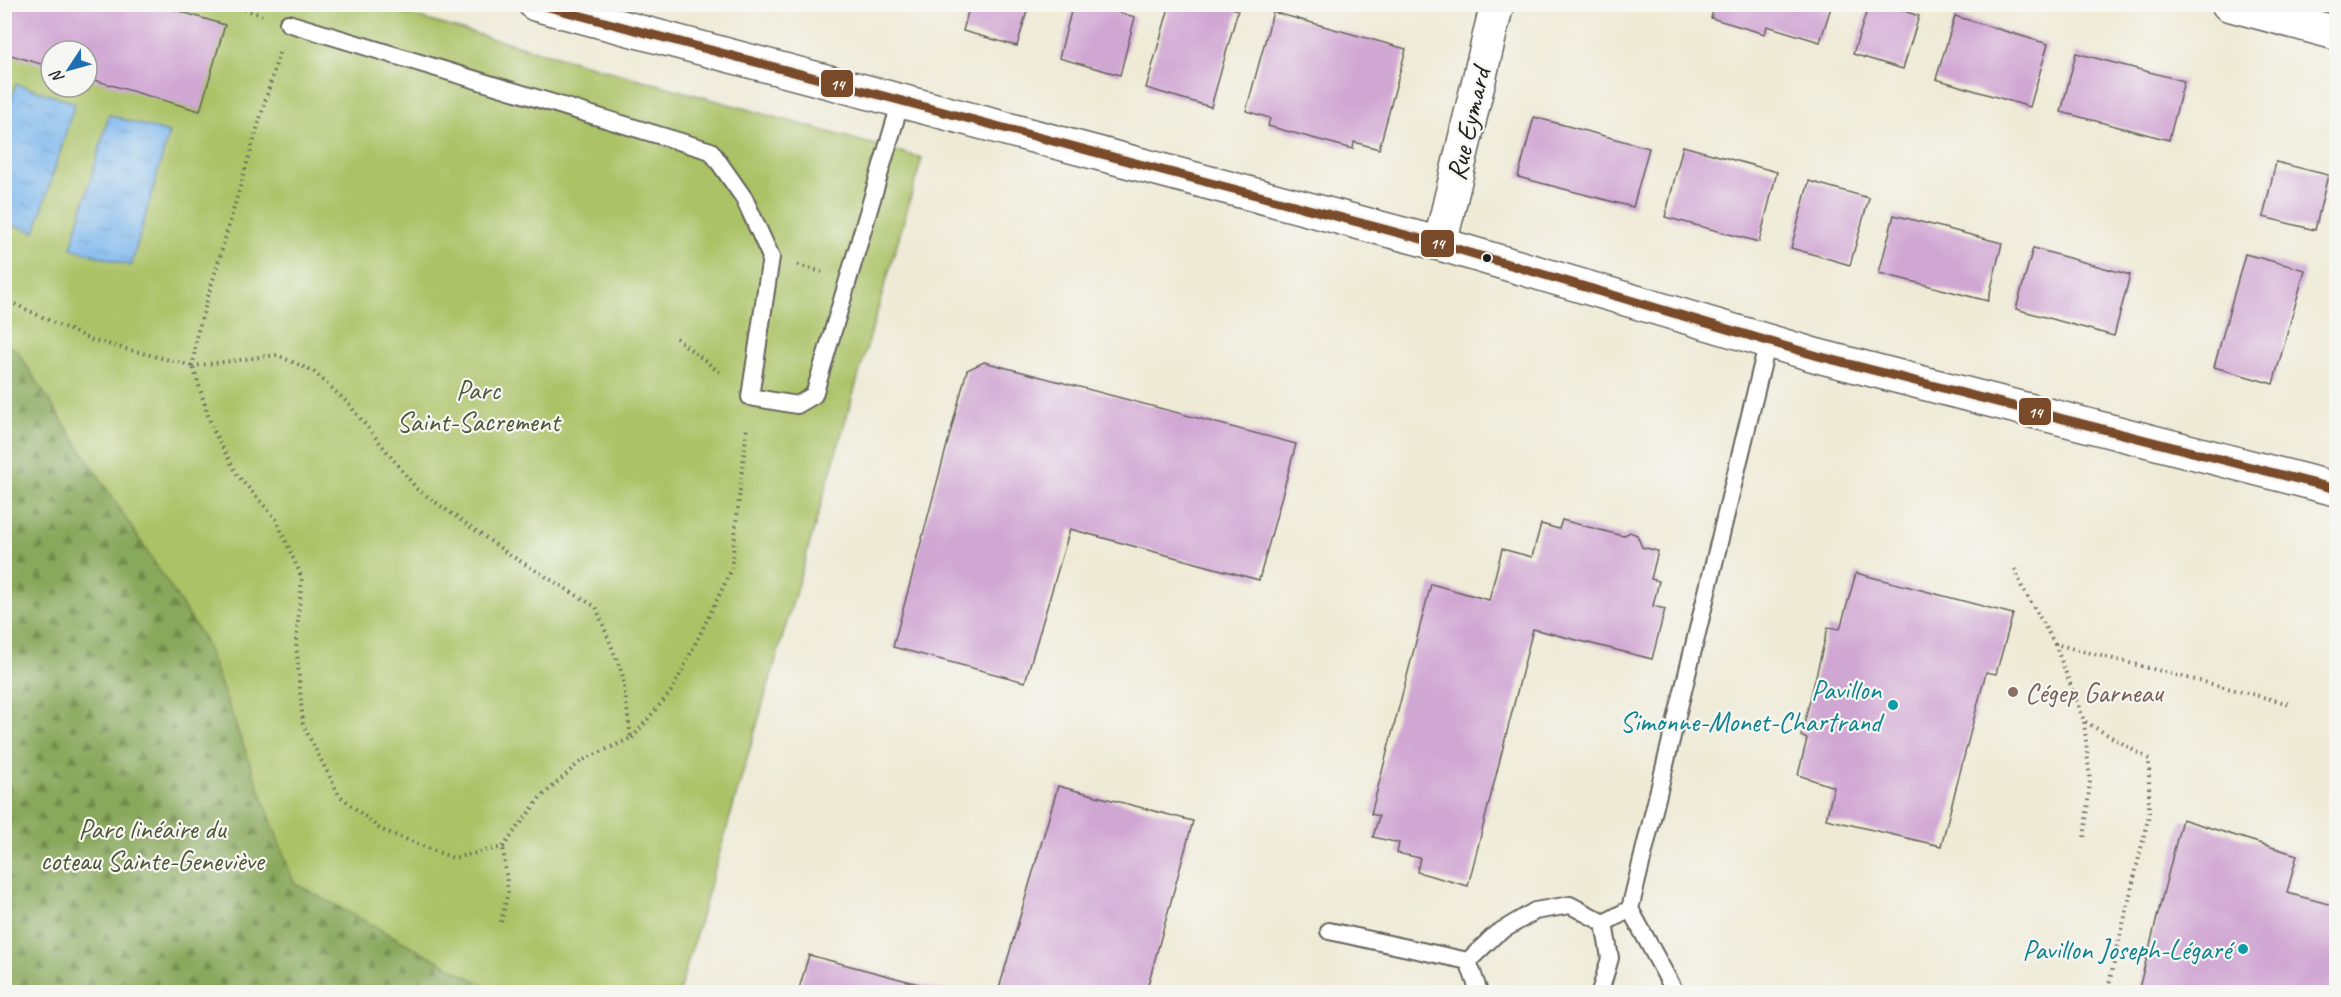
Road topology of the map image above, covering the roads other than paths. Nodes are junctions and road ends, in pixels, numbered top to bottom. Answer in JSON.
{"nodes":[{"id":1,"x":535,"y":4,"type":"edge"},
{"id":2,"x":1497,"y":4,"type":"edge"},
{"id":3,"x":2228,"y":4,"type":"edge"},
{"id":4,"x":288,"y":23,"type":"road end"},
{"id":5,"x":2337,"y":33,"type":"edge"},
{"id":6,"x":900,"y":101,"type":"junction"},
{"id":7,"x":1440,"y":244,"type":"junction"},
{"id":8,"x":1768,"y":341,"type":"junction"},
{"id":9,"x":2335,"y":485,"type":"edge"},
{"id":10,"x":1630,"y":909,"type":"junction"},
{"id":11,"x":1604,"y":923,"type":"junction"},
{"id":12,"x":1329,"y":931,"type":"dead end"},
{"id":13,"x":1468,"y":961,"type":"junction"},
{"id":14,"x":1479,"y":993,"type":"edge"},
{"id":15,"x":1600,"y":993,"type":"edge"},
{"id":16,"x":1675,"y":993,"type":"edge"}],
"edges":[{"from":1,"to":6,"type":"street"},
{"from":2,"to":7,"type":"street","name":"Rue Eymard"},
{"from":3,"to":5,"type":"street"},
{"from":4,"to":6,"type":"lane"},
{"from":6,"to":7,"type":"street"},
{"from":7,"to":8,"type":"street"},
{"from":8,"to":9,"type":"street"},
{"from":8,"to":10,"type":"lane"},
{"from":10,"to":11,"type":"lane"},
{"from":10,"to":16,"type":"lane"},
{"from":11,"to":13,"type":"lane"},
{"from":11,"to":15,"type":"lane"},
{"from":12,"to":13,"type":"lane"},
{"from":13,"to":14,"type":"lane"}]}
